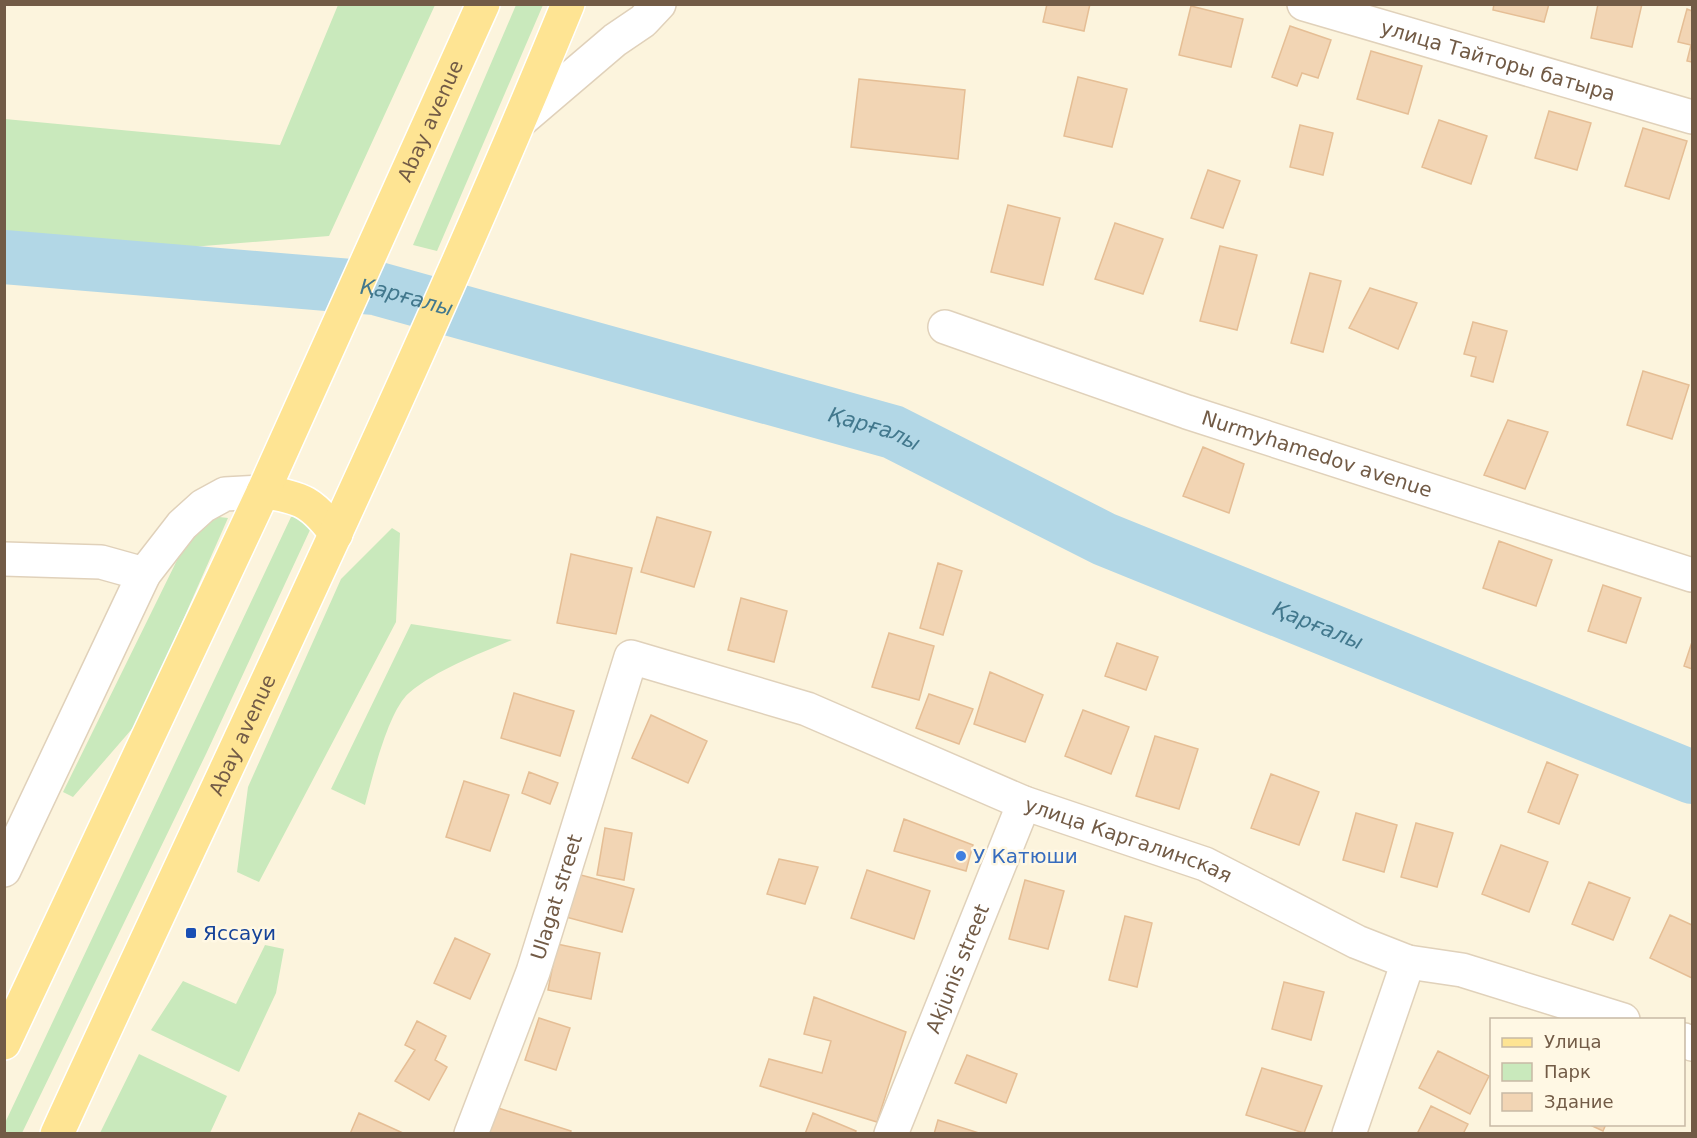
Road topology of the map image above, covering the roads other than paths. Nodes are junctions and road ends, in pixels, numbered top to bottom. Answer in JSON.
{"nodes":[{"id":1,"x":463,"y":4,"type":"edge"},
{"id":2,"x":483,"y":4,"type":"edge"},
{"id":3,"x":568,"y":4,"type":"edge"},
{"id":4,"x":659,"y":4,"type":"edge"},
{"id":5,"x":1304,"y":4,"type":"edge"},
{"id":6,"x":466,"y":42,"type":"junction"},
{"id":7,"x":1692,"y":117,"type":"edge"},
{"id":8,"x":520,"y":121,"type":"junction"},
{"id":9,"x":945,"y":327,"type":"dead end"},
{"id":10,"x":263,"y":492,"type":"junction"},
{"id":11,"x":336,"y":534,"type":"junction"},
{"id":12,"x":4,"y":558,"type":"edge"},
{"id":13,"x":144,"y":574,"type":"junction"},
{"id":14,"x":1692,"y":575,"type":"edge"},
{"id":15,"x":631,"y":657,"type":"joint"},
{"id":16,"x":1024,"y":803,"type":"junction"},
{"id":17,"x":4,"y":870,"type":"edge"},
{"id":18,"x":1408,"y":962,"type":"junction"},
{"id":19,"x":1617,"y":1018,"type":"edge"},
{"id":20,"x":4,"y":1042,"type":"edge"},
{"id":21,"x":57,"y":1134,"type":"edge"},
{"id":22,"x":471,"y":1134,"type":"edge"},
{"id":23,"x":891,"y":1134,"type":"edge"},
{"id":24,"x":1349,"y":1134,"type":"edge"}],
"edges":[{"from":1,"to":6,"type":"street"},
{"from":2,"to":6,"type":"main road","name":"Abay avenue"},
{"from":3,"to":8,"type":"main road"},
{"from":4,"to":8,"type":"street"},
{"from":5,"to":7,"type":"street","name":"улица Тайторы батыра"},
{"from":6,"to":10,"type":"main road","name":"Abay avenue"},
{"from":8,"to":11,"type":"main road","name":"Abay avenue"},
{"from":9,"to":14,"type":"street","name":"Nurmyhamedov avenue"},
{"from":10,"to":11,"type":"main road"},
{"from":10,"to":13,"type":"street"},
{"from":10,"to":20,"type":"main road","name":"Abay avenue"},
{"from":11,"to":21,"type":"main road","name":"Abay avenue"},
{"from":12,"to":13,"type":"street"},
{"from":13,"to":17,"type":"street"},
{"from":15,"to":16,"type":"street","name":"улица Каргалинская"},
{"from":15,"to":22,"type":"street","name":"Ulagat street"},
{"from":16,"to":18,"type":"street","name":"улица Каргалинская"},
{"from":16,"to":23,"type":"street","name":"Akjunis street"},
{"from":18,"to":19,"type":"street","name":"улица Каргалинская"},
{"from":18,"to":24,"type":"street"}]}
